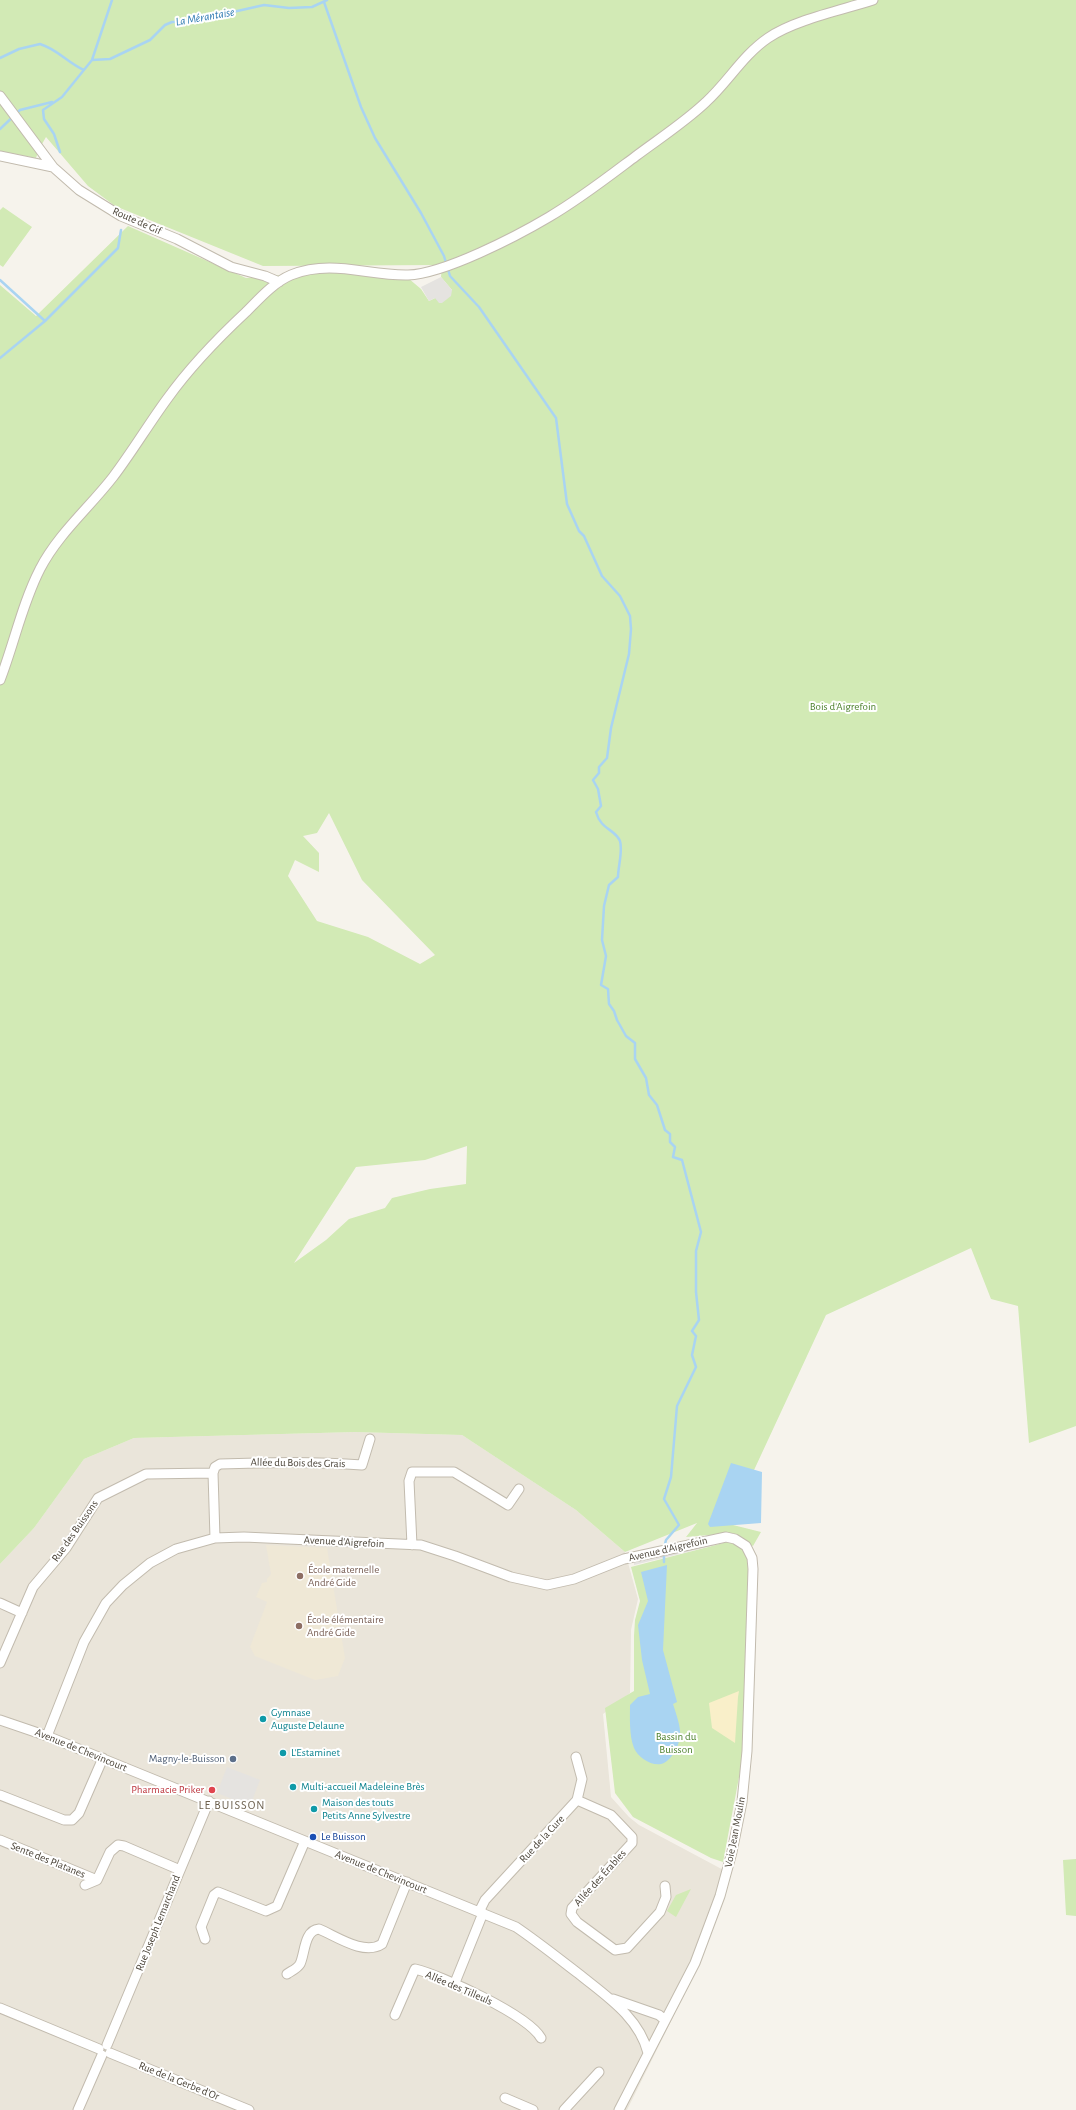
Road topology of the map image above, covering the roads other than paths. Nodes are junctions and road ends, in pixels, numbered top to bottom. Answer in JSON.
{"nodes":[{"id":1,"x":873,"y":0,"type":"edge"},
{"id":2,"x":0,"y":96,"type":"edge"},
{"id":3,"x":0,"y":156,"type":"edge"},
{"id":4,"x":53,"y":167,"type":"junction"},
{"id":5,"x":279,"y":282,"type":"junction"},
{"id":6,"x":0,"y":680,"type":"edge"},
{"id":7,"x":370,"y":1439,"type":"dead end"},
{"id":8,"x":213,"y":1473,"type":"junction"},
{"id":9,"x":519,"y":1489,"type":"dead end"},
{"id":10,"x":215,"y":1538,"type":"junction"},
{"id":11,"x":735,"y":1538,"type":"joint"},
{"id":12,"x":412,"y":1545,"type":"junction"},
{"id":13,"x":0,"y":1603,"type":"edge"},
{"id":14,"x":22,"y":1613,"type":"junction"},
{"id":15,"x":0,"y":1663,"type":"edge"},
{"id":16,"x":0,"y":1720,"type":"edge"},
{"id":17,"x":47,"y":1736,"type":"junction"},
{"id":18,"x":576,"y":1757,"type":"dead end"},
{"id":19,"x":103,"y":1758,"type":"junction"},
{"id":20,"x":0,"y":1795,"type":"edge"},
{"id":21,"x":577,"y":1800,"type":"junction"},
{"id":22,"x":209,"y":1801,"type":"junction"},
{"id":23,"x":0,"y":1840,"type":"edge"},
{"id":24,"x":305,"y":1841,"type":"junction"},
{"id":25,"x":180,"y":1870,"type":"junction"},
{"id":26,"x":97,"y":1880,"type":"junction"},
{"id":27,"x":407,"y":1882,"type":"junction"},
{"id":28,"x":85,"y":1886,"type":"dead end"},
{"id":29,"x":665,"y":1886,"type":"dead end"},
{"id":30,"x":481,"y":1913,"type":"junction"},
{"id":31,"x":205,"y":1938,"type":"dead end"},
{"id":32,"x":286,"y":1974,"type":"dead end"},
{"id":33,"x":454,"y":1985,"type":"junction"},
{"id":34,"x":612,"y":1999,"type":"junction"},
{"id":35,"x":0,"y":2008,"type":"edge"},
{"id":36,"x":395,"y":2015,"type":"dead end"},
{"id":37,"x":666,"y":2020,"type":"junction"},
{"id":38,"x":541,"y":2038,"type":"dead end"},
{"id":39,"x":104,"y":2050,"type":"junction"},
{"id":40,"x":648,"y":2053,"type":"junction"},
{"id":41,"x":599,"y":2072,"type":"dead end"},
{"id":42,"x":505,"y":2098,"type":"dead end"},
{"id":43,"x":78,"y":2110,"type":"edge"},
{"id":44,"x":249,"y":2110,"type":"edge"},
{"id":45,"x":533,"y":2110,"type":"edge"},
{"id":46,"x":564,"y":2110,"type":"edge"},
{"id":47,"x":619,"y":2110,"type":"edge"}],
"edges":[{"from":1,"to":5,"type":"street"},
{"from":2,"to":4,"type":"street"},
{"from":3,"to":4,"type":"street","name":"Route de Gif"},
{"from":4,"to":5,"type":"street","name":"Route de Gif"},
{"from":5,"to":6,"type":"street"},
{"from":7,"to":8,"type":"street","name":"Allée du Bois des Grais"},
{"from":8,"to":10,"type":"street"},
{"from":8,"to":14,"type":"street","name":"Rue des Buissons"},
{"from":9,"to":12,"type":"street"},
{"from":10,"to":12,"type":"street","name":"Avenue d'Aigrefoin"},
{"from":10,"to":17,"type":"street","name":"Avenue d'Aigrefoin"},
{"from":11,"to":12,"type":"street","name":"Avenue d'Aigrefoin"},
{"from":11,"to":37,"type":"street","name":"Voie Jean Moulin"},
{"from":13,"to":14,"type":"street"},
{"from":14,"to":15,"type":"street","name":"Rue des Buissons"},
{"from":16,"to":17,"type":"street","name":"Avenue de Chevincourt"},
{"from":17,"to":19,"type":"street","name":"Avenue de Chevincourt"},
{"from":18,"to":21,"type":"street","name":"Rue de la Cure"},
{"from":19,"to":20,"type":"street"},
{"from":19,"to":22,"type":"street","name":"Avenue de Chevincourt"},
{"from":21,"to":29,"type":"street","name":"Allée des Érables"},
{"from":21,"to":30,"type":"street","name":"Rue de la Cure"},
{"from":22,"to":24,"type":"street","name":"Avenue de Chevincourt"},
{"from":22,"to":25,"type":"street","name":"Rue Joseph Lemarchand"},
{"from":23,"to":26,"type":"street","name":"Sente des Platanes"},
{"from":24,"to":27,"type":"street","name":"Avenue de Chevincourt"},
{"from":24,"to":31,"type":"street"},
{"from":25,"to":26,"type":"street"},
{"from":25,"to":39,"type":"street","name":"Rue Joseph Lemarchand"},
{"from":26,"to":28,"type":"street"},
{"from":27,"to":30,"type":"street","name":"Avenue de Chevincourt"},
{"from":27,"to":32,"type":"street"},
{"from":30,"to":33,"type":"street","name":"Rue de la Cure"},
{"from":30,"to":34,"type":"street","name":"Avenue de Chevincourt"},
{"from":33,"to":36,"type":"street","name":"Allée des Tilleuls"},
{"from":33,"to":38,"type":"street","name":"Allée des Tilleuls"},
{"from":34,"to":37,"type":"street","name":"Avenue de Chevincourt"},
{"from":34,"to":40,"type":"street","name":"Avenue de Chevincourt"},
{"from":35,"to":39,"type":"street","name":"Rue de la Gerbe d'Or"},
{"from":37,"to":40,"type":"street","name":"Voie Jean Moulin"},
{"from":39,"to":43,"type":"street","name":"Rue Joseph Lemarchand"},
{"from":39,"to":44,"type":"street","name":"Rue de la Gerbe d'Or"},
{"from":40,"to":47,"type":"street","name":"Voie Jean Moulin"},
{"from":41,"to":46,"type":"street"},
{"from":42,"to":45,"type":"street"}]}
